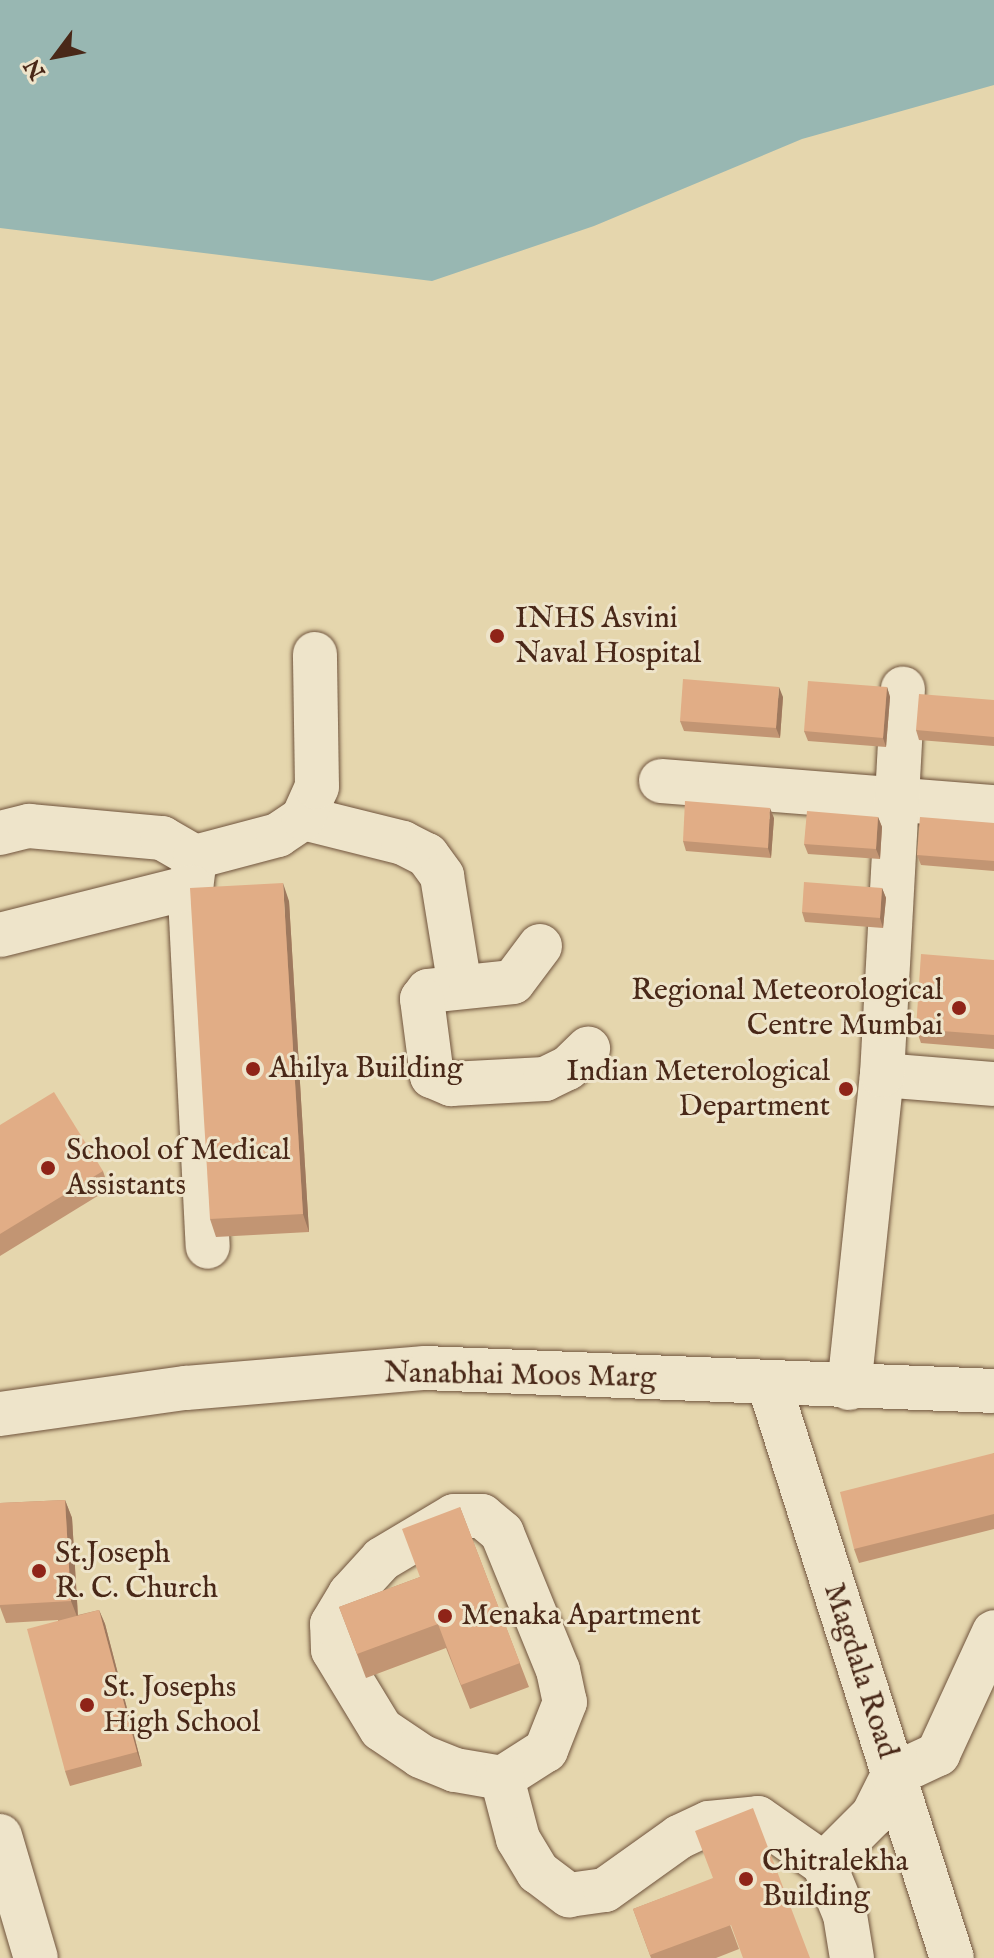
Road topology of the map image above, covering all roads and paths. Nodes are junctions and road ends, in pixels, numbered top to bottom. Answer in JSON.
{"nodes":[{"id":1,"x":315,"y":654,"type":"dead end"},
{"id":2,"x":903,"y":689,"type":"dead end"},
{"id":3,"x":661,"y":781,"type":"dead end"},
{"id":4,"x":898,"y":796,"type":"junction"},
{"id":5,"x":994,"y":807,"type":"edge"},
{"id":6,"x":303,"y":818,"type":"junction"},
{"id":7,"x":0,"y":833,"type":"edge"},
{"id":8,"x":193,"y":872,"type":"junction"},
{"id":9,"x":0,"y":935,"type":"edge"},
{"id":10,"x":540,"y":946,"type":"dead end"},
{"id":11,"x":460,"y":987,"type":"junction"},
{"id":12,"x":588,"y":1049,"type":"dead end"},
{"id":13,"x":882,"y":1075,"type":"junction"},
{"id":14,"x":994,"y":1084,"type":"edge"},
{"id":15,"x":208,"y":1247,"type":"edge"},
{"id":16,"x":769,"y":1384,"type":"junction"},
{"id":17,"x":849,"y":1388,"type":"junction"},
{"id":18,"x":994,"y":1391,"type":"edge"},
{"id":19,"x":0,"y":1414,"type":"edge"},
{"id":20,"x":994,"y":1632,"type":"edge"},
{"id":21,"x":893,"y":1775,"type":"junction"},
{"id":22,"x":502,"y":1778,"type":"junction"},
{"id":23,"x":0,"y":1836,"type":"edge"},
{"id":24,"x":824,"y":1864,"type":"junction"},
{"id":25,"x":36,"y":1958,"type":"edge"},
{"id":26,"x":852,"y":1958,"type":"edge"},
{"id":27,"x":952,"y":1958,"type":"edge"}],
"edges":[{"from":1,"to":6,"type":"street"},
{"from":2,"to":4,"type":"street"},
{"from":3,"to":4,"type":"street"},
{"from":4,"to":5,"type":"street"},
{"from":4,"to":13,"type":"street"},
{"from":6,"to":8,"type":"street"},
{"from":6,"to":11,"type":"street"},
{"from":7,"to":8,"type":"street"},
{"from":8,"to":9,"type":"street"},
{"from":8,"to":15,"type":"street"},
{"from":10,"to":11,"type":"street"},
{"from":11,"to":12,"type":"street"},
{"from":13,"to":14,"type":"street"},
{"from":13,"to":17,"type":"street"},
{"from":16,"to":17,"type":"street","name":"Nanabhai Moos Marg"},
{"from":16,"to":19,"type":"street","name":"Nanabhai Moos Marg"},
{"from":16,"to":21,"type":"street","name":"Magdala Road"},
{"from":17,"to":18,"type":"street","name":"Nanabhai Moos Marg"},
{"from":20,"to":21,"type":"street"},
{"from":21,"to":24,"type":"street"},
{"from":21,"to":27,"type":"street","name":"Magdala Road"},
{"from":22,"to":22,"type":"street"},
{"from":22,"to":24,"type":"street"},
{"from":23,"to":25,"type":"street"},
{"from":24,"to":26,"type":"street"}]}
